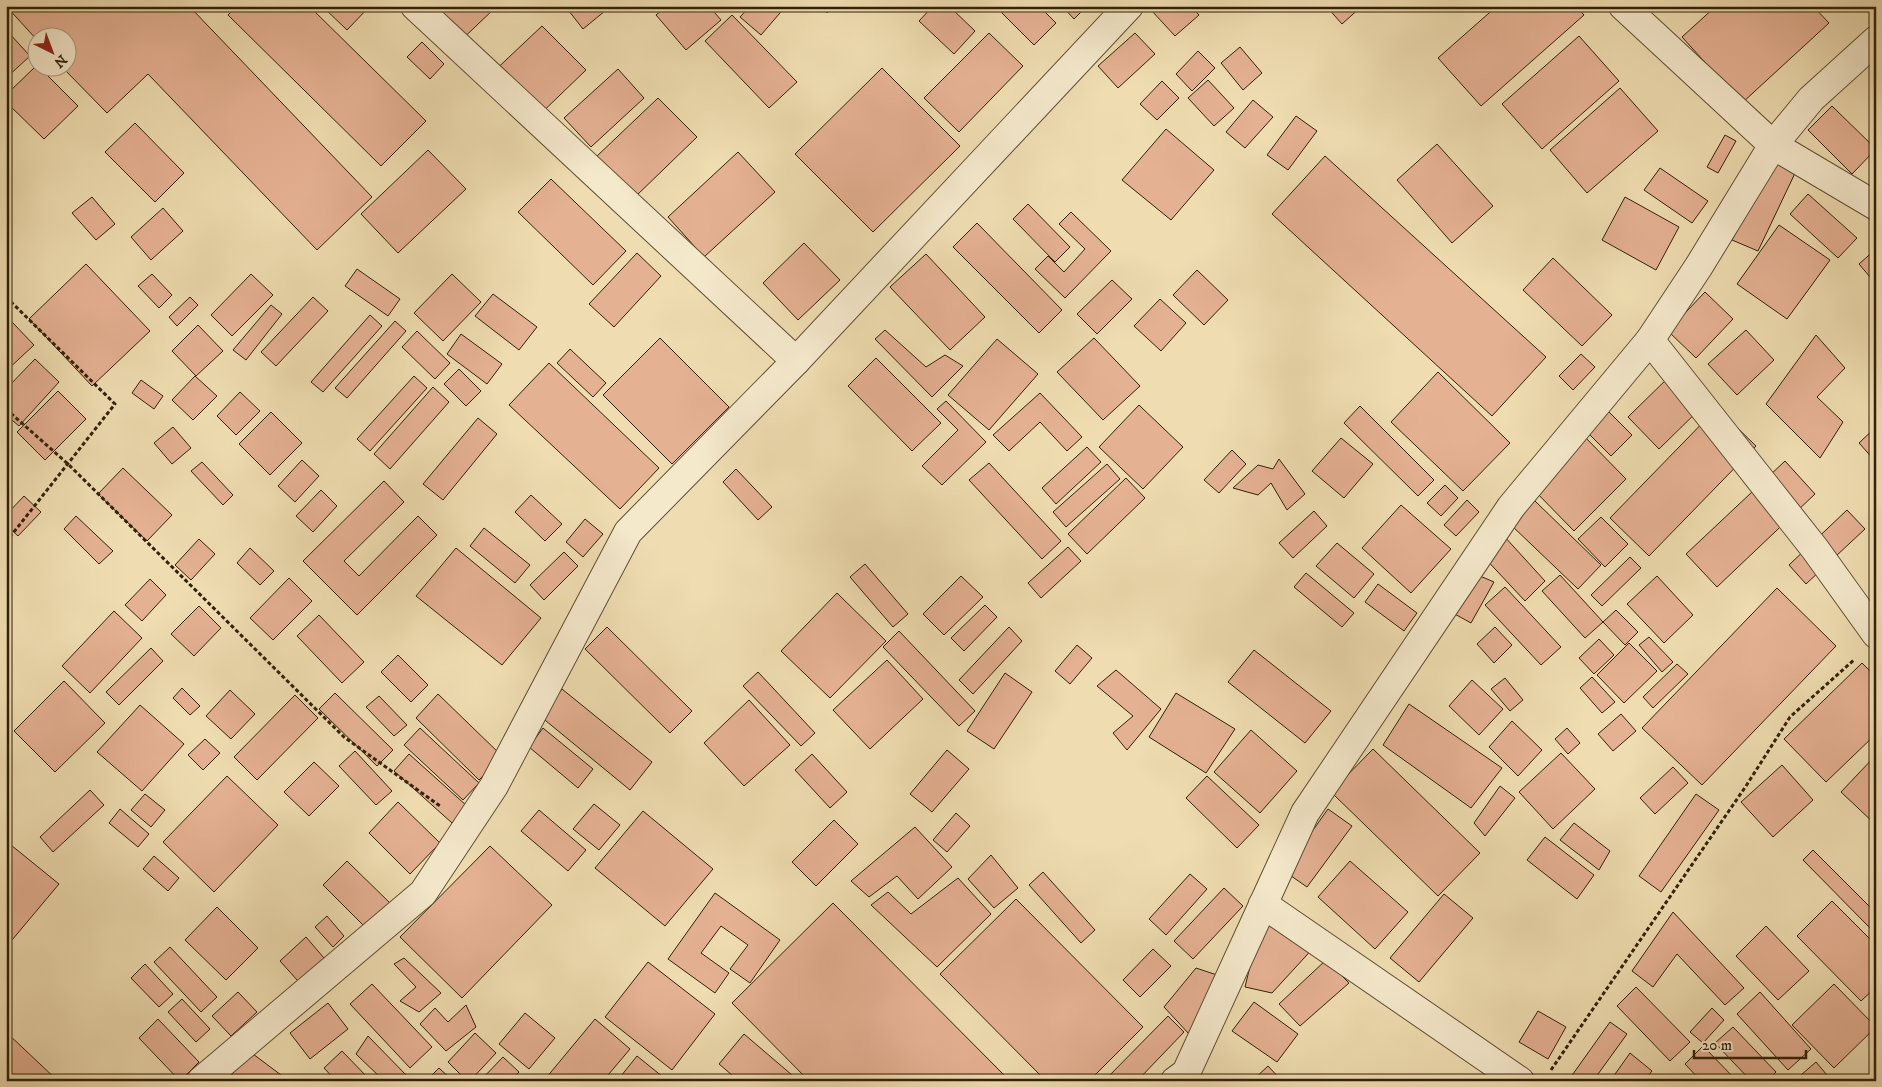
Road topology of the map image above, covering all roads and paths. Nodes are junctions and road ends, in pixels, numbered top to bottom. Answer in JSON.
{"nodes":[{"id":1,"x":415,"y":6,"type":"edge"},
{"id":2,"x":1129,"y":6,"type":"edge"},
{"id":3,"x":1623,"y":6,"type":"edge"},
{"id":4,"x":1876,"y":40,"type":"edge"},
{"id":5,"x":1773,"y":145,"type":"junction"},
{"id":6,"x":1876,"y":206,"type":"edge"},
{"id":7,"x":6,"y":297,"type":"edge"},
{"id":8,"x":1650,"y":340,"type":"junction"},
{"id":9,"x":796,"y":361,"type":"junction"},
{"id":10,"x":6,"y":409,"type":"edge"},
{"id":11,"x":68,"y":464,"type":"junction"},
{"id":12,"x":6,"y":542,"type":"edge"},
{"id":13,"x":1869,"y":643,"type":"edge"},
{"id":14,"x":467,"y":825,"type":"junction"},
{"id":15,"x":1263,"y":904,"type":"junction"},
{"id":16,"x":1549,"y":1073,"type":"dead end"},
{"id":17,"x":1180,"y":1079,"type":"edge"},
{"id":18,"x":201,"y":1081,"type":"edge"},
{"id":19,"x":1520,"y":1081,"type":"edge"}],
"edges":[{"from":1,"to":9,"type":"street"},
{"from":2,"to":9,"type":"street"},
{"from":3,"to":5,"type":"street"},
{"from":4,"to":5,"type":"street"},
{"from":5,"to":6,"type":"street"},
{"from":5,"to":8,"type":"street"},
{"from":7,"to":11,"type":"path"},
{"from":8,"to":13,"type":"street"},
{"from":8,"to":15,"type":"street"},
{"from":9,"to":14,"type":"street"},
{"from":10,"to":11,"type":"path"},
{"from":11,"to":12,"type":"path"},
{"from":11,"to":14,"type":"path"},
{"from":13,"to":16,"type":"path"},
{"from":14,"to":18,"type":"street"},
{"from":15,"to":17,"type":"street"},
{"from":15,"to":19,"type":"street"}]}
